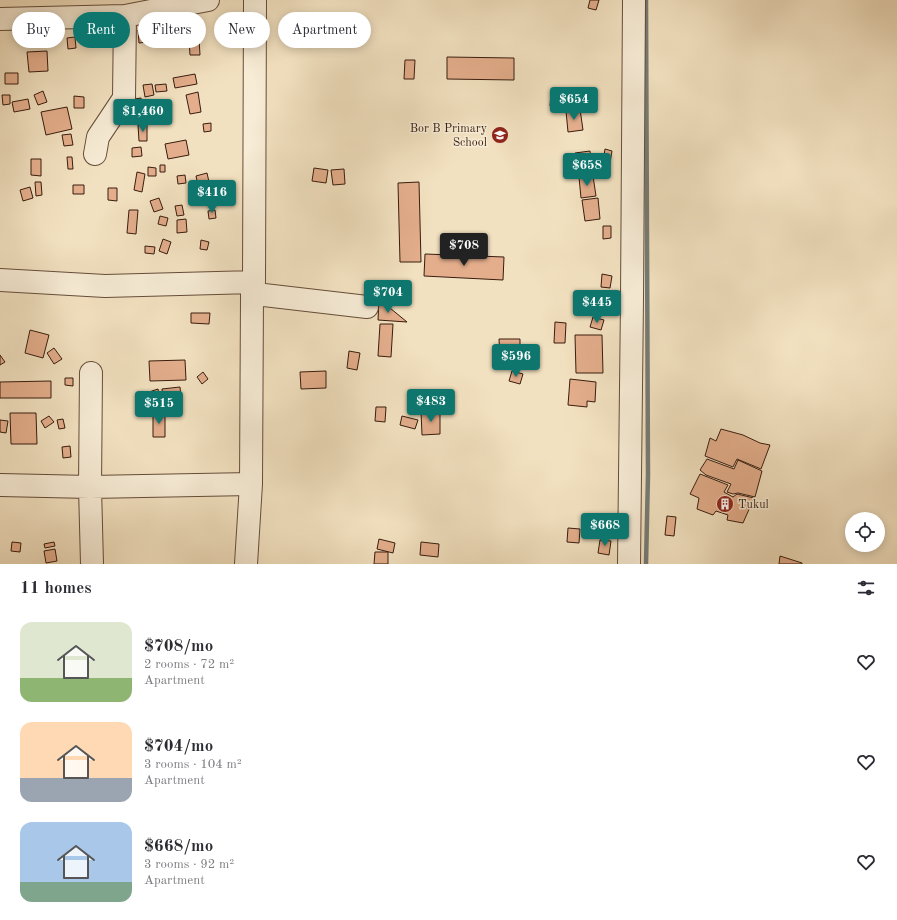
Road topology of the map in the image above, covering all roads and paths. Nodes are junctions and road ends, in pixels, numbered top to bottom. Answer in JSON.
{"nodes":[{"id":1,"x":208,"y":0,"type":"edge"},
{"id":2,"x":255,"y":0,"type":"edge"},
{"id":3,"x":634,"y":0,"type":"edge"},
{"id":4,"x":130,"y":15,"type":"edge"},
{"id":5,"x":73,"y":17,"type":"edge"},
{"id":6,"x":0,"y":18,"type":"edge"},
{"id":7,"x":125,"y":48,"type":"edge"},
{"id":8,"x":95,"y":154,"type":"dead end"},
{"id":9,"x":0,"y":280,"type":"edge"},
{"id":10,"x":253,"y":288,"type":"junction"},
{"id":11,"x":367,"y":306,"type":"dead end"},
{"id":12,"x":91,"y":373,"type":"dead end"},
{"id":13,"x":250,"y":484,"type":"junction"},
{"id":14,"x":0,"y":485,"type":"edge"},
{"id":15,"x":90,"y":487,"type":"junction"},
{"id":16,"x":92,"y":564,"type":"edge"},
{"id":17,"x":246,"y":564,"type":"edge"},
{"id":18,"x":629,"y":564,"type":"edge"}],
"edges":[{"from":1,"to":4,"type":"street"},
{"from":2,"to":10,"type":"street"},
{"from":3,"to":18,"type":"street"},
{"from":5,"to":6,"type":"street"},
{"from":7,"to":8,"type":"street"},
{"from":9,"to":10,"type":"street"},
{"from":10,"to":11,"type":"street"},
{"from":10,"to":13,"type":"street"},
{"from":12,"to":15,"type":"street"},
{"from":13,"to":15,"type":"street"},
{"from":13,"to":17,"type":"street"},
{"from":14,"to":15,"type":"street"},
{"from":15,"to":16,"type":"street"}]}
